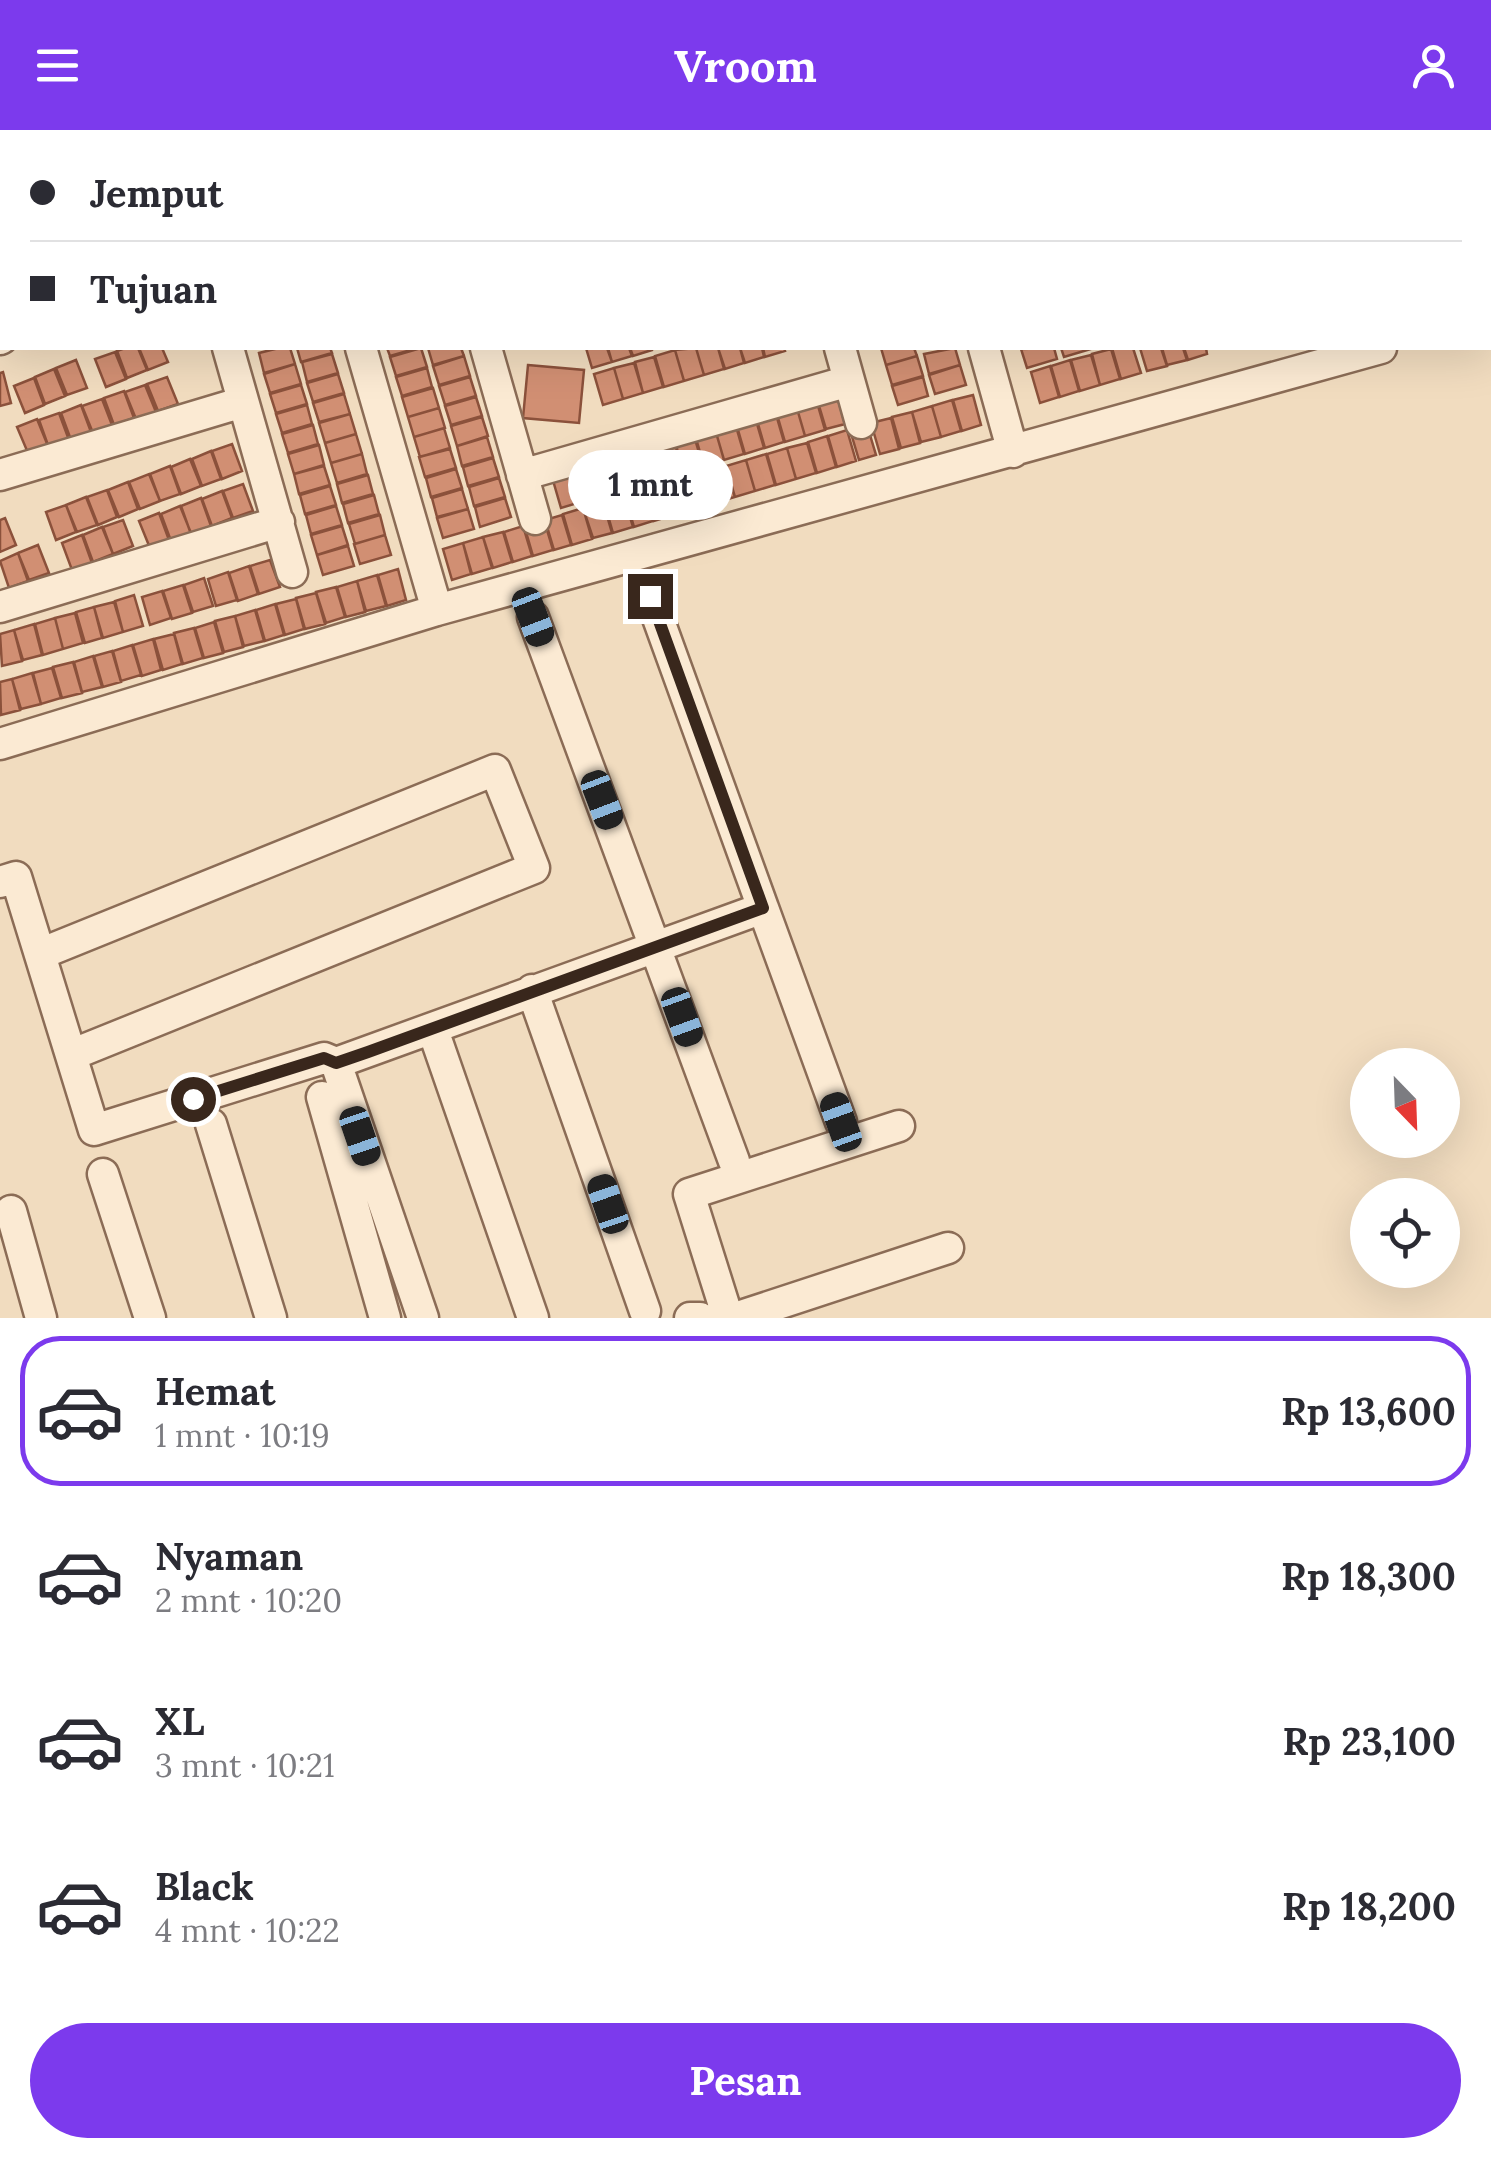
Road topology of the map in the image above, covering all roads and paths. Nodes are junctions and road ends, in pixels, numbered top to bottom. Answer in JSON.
{"nodes":[{"id":1,"x":229,"y":350,"type":"edge"},
{"id":2,"x":362,"y":350,"type":"edge"},
{"id":3,"x":492,"y":350,"type":"edge"},
{"id":4,"x":841,"y":350,"type":"edge"},
{"id":5,"x":985,"y":350,"type":"edge"},
{"id":6,"x":1373,"y":350,"type":"edge"},
{"id":7,"x":850,"y":381,"type":"junction"},
{"id":8,"x":243,"y":402,"type":"junction"},
{"id":9,"x":861,"y":423,"type":"dead end"},
{"id":10,"x":1014,"y":452,"type":"junction"},
{"id":11,"x":0,"y":475,"type":"edge"},
{"id":12,"x":522,"y":475,"type":"junction"},
{"id":13,"x":535,"y":519,"type":"dead end"},
{"id":14,"x":279,"y":522,"type":"junction"},
{"id":15,"x":292,"y":572,"type":"dead end"},
{"id":16,"x":650,"y":596,"type":"dead end"},
{"id":17,"x":0,"y":607,"type":"edge"},
{"id":18,"x":437,"y":610,"type":"junction"},
{"id":19,"x":533,"y":617,"type":"dead end"},
{"id":20,"x":0,"y":744,"type":"edge"},
{"id":21,"x":0,"y":882,"type":"edge"},
{"id":22,"x":763,"y":908,"type":"junction"},
{"id":23,"x":656,"y":946,"type":"junction"},
{"id":24,"x":40,"y":954,"type":"junction"},
{"id":25,"x":532,"y":990,"type":"junction"},
{"id":26,"x":433,"y":1030,"type":"junction"},
{"id":27,"x":71,"y":1055,"type":"junction"},
{"id":28,"x":336,"y":1063,"type":"junction"},
{"id":29,"x":322,"y":1097,"type":"dead end"},
{"id":30,"x":841,"y":1122,"type":"dead end"},
{"id":31,"x":211,"y":1124,"type":"dead end"},
{"id":32,"x":899,"y":1126,"type":"dead end"},
{"id":33,"x":734,"y":1161,"type":"dead end"},
{"id":34,"x":104,"y":1174,"type":"dead end"},
{"id":35,"x":10,"y":1211,"type":"dead end"},
{"id":36,"x":948,"y":1248,"type":"dead end"},
{"id":37,"x":645,"y":1311,"type":"dead end"},
{"id":38,"x":41,"y":1318,"type":"edge"},
{"id":39,"x":150,"y":1318,"type":"edge"},
{"id":40,"x":271,"y":1318,"type":"edge"},
{"id":41,"x":385,"y":1318,"type":"edge"},
{"id":42,"x":422,"y":1318,"type":"edge"},
{"id":43,"x":533,"y":1318,"type":"edge"},
{"id":44,"x":711,"y":1318,"type":"edge"}],
"edges":[{"from":1,"to":8,"type":"street"},
{"from":2,"to":18,"type":"street"},
{"from":3,"to":12,"type":"street"},
{"from":4,"to":7,"type":"street"},
{"from":5,"to":10,"type":"street"},
{"from":6,"to":10,"type":"street"},
{"from":7,"to":9,"type":"street"},
{"from":7,"to":12,"type":"street"},
{"from":8,"to":11,"type":"street"},
{"from":8,"to":14,"type":"street"},
{"from":10,"to":18,"type":"street"},
{"from":12,"to":13,"type":"street"},
{"from":14,"to":15,"type":"street"},
{"from":14,"to":17,"type":"street"},
{"from":16,"to":22,"type":"street"},
{"from":18,"to":20,"type":"street"},
{"from":19,"to":23,"type":"street"},
{"from":21,"to":24,"type":"street"},
{"from":22,"to":23,"type":"street"},
{"from":22,"to":30,"type":"street"},
{"from":23,"to":25,"type":"street"},
{"from":23,"to":33,"type":"street"},
{"from":24,"to":27,"type":"street"},
{"from":24,"to":27,"type":"street"},
{"from":25,"to":26,"type":"street"},
{"from":25,"to":37,"type":"street"},
{"from":26,"to":28,"type":"street"},
{"from":26,"to":43,"type":"street"},
{"from":27,"to":28,"type":"street"},
{"from":28,"to":42,"type":"street"},
{"from":29,"to":41,"type":"street"},
{"from":31,"to":40,"type":"street"},
{"from":32,"to":44,"type":"street"},
{"from":34,"to":39,"type":"street"},
{"from":35,"to":38,"type":"street"},
{"from":36,"to":44,"type":"street"}]}
